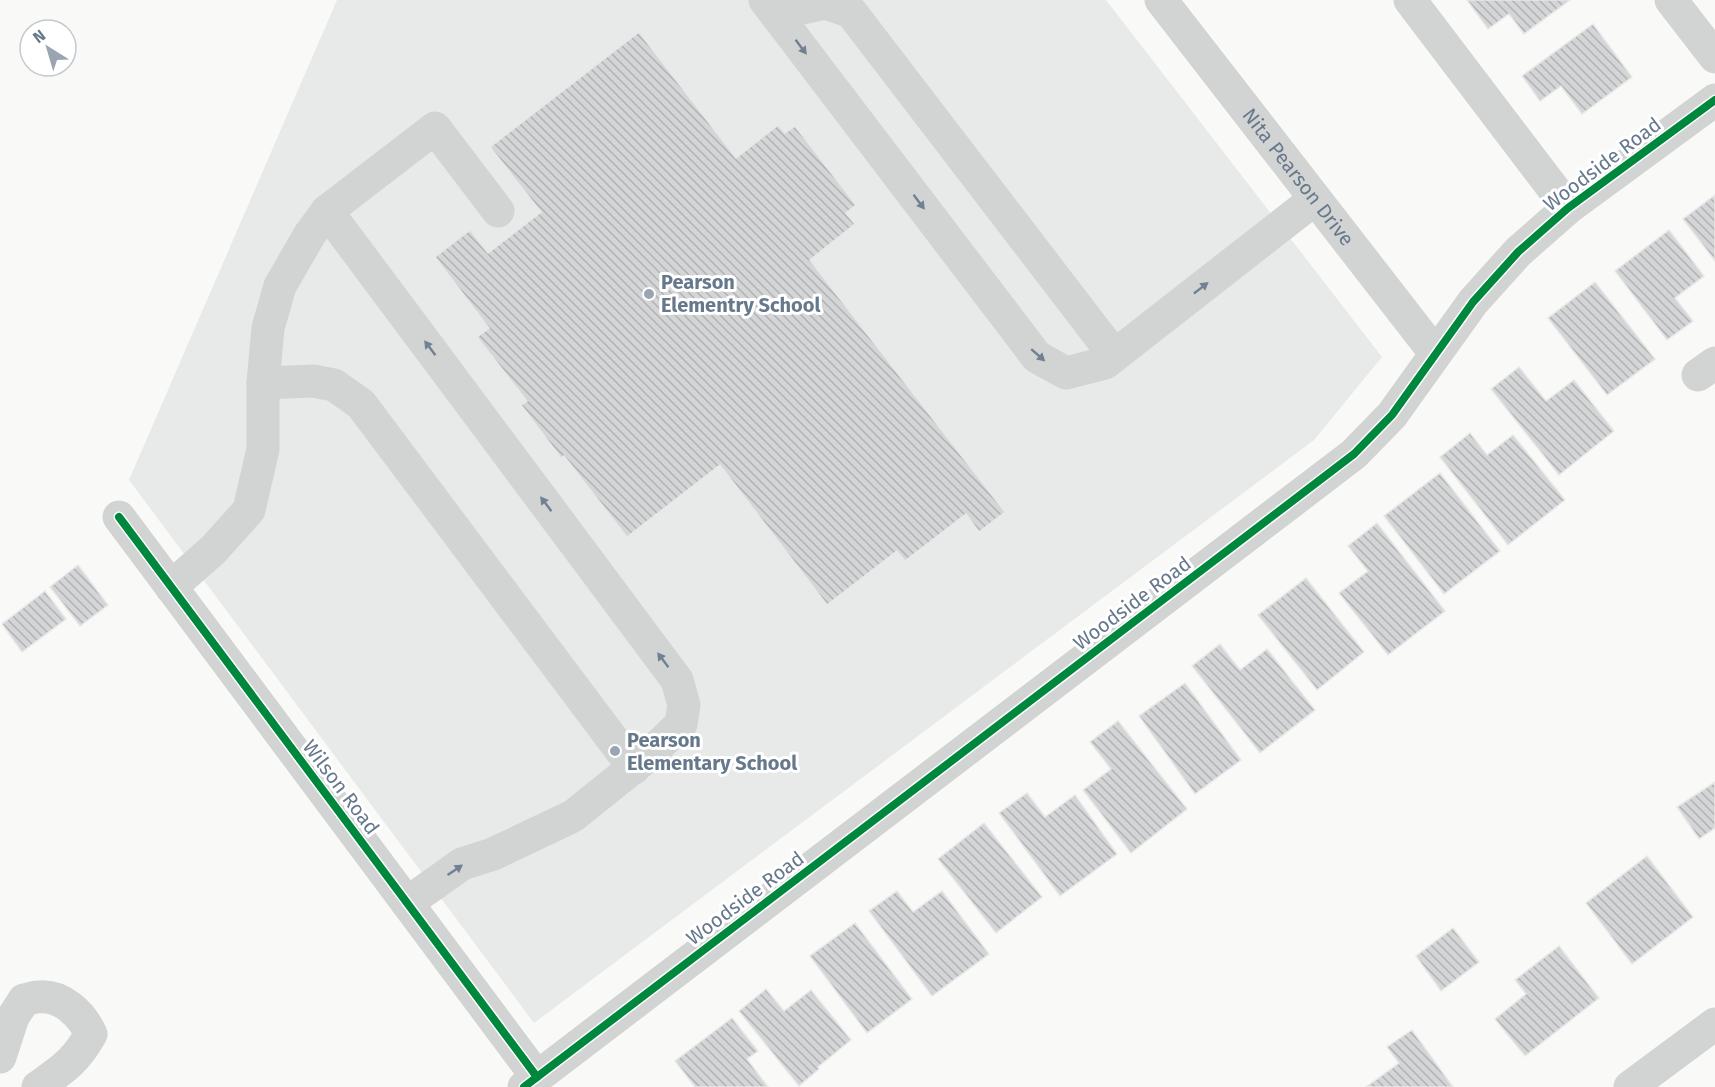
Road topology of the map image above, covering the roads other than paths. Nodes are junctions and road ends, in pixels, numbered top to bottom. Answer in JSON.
{"nodes":[{"id":1,"x":1161,"y":0,"type":"edge"},
{"id":2,"x":1410,"y":0,"type":"edge"},
{"id":3,"x":1671,"y":0,"type":"edge"},
{"id":4,"x":771,"y":7,"type":"edge"},
{"id":5,"x":1715,"y":57,"type":"edge"},
{"id":6,"x":1715,"y":100,"type":"edge"},
{"id":7,"x":1315,"y":199,"type":"junction"},
{"id":8,"x":1568,"y":208,"type":"junction"},
{"id":9,"x":327,"y":211,"type":"junction"},
{"id":10,"x":498,"y":211,"type":"dead end"},
{"id":11,"x":1435,"y":353,"type":"junction"},
{"id":12,"x":1114,"y":355,"type":"junction"},
{"id":13,"x":263,"y":383,"type":"junction"},
{"id":14,"x":119,"y":517,"type":"dead end"},
{"id":15,"x":171,"y":587,"type":"junction"},
{"id":16,"x":634,"y":768,"type":"junction"},
{"id":17,"x":406,"y":903,"type":"junction"},
{"id":18,"x":1715,"y":1024,"type":"edge"},
{"id":19,"x":0,"y":1057,"type":"edge"},
{"id":20,"x":530,"y":1082,"type":"edge"},
{"id":21,"x":38,"y":1087,"type":"edge"},
{"id":22,"x":1630,"y":1087,"type":"edge"}],
"edges":[{"from":1,"to":7,"type":"street","name":"Nita Pearson Drive"},
{"from":2,"to":8,"type":"street"},
{"from":3,"to":5,"type":"street"},
{"from":4,"to":12,"type":"street"},
{"from":4,"to":12,"type":"street","one_way":true},
{"from":6,"to":8,"type":"street","name":"Woodside Road"},
{"from":7,"to":11,"type":"street","name":"Nita Pearson Drive"},
{"from":12,"to":7,"type":"street","one_way":true},
{"from":8,"to":11,"type":"street","name":"Woodside Road"},
{"from":9,"to":10,"type":"street"},
{"from":9,"to":13,"type":"street"},
{"from":16,"to":9,"type":"street","one_way":true},
{"from":11,"to":20,"type":"street","name":"Woodside Road"},
{"from":13,"to":15,"type":"street"},
{"from":13,"to":16,"type":"street"},
{"from":14,"to":15,"type":"street","name":"Wilson Road"},
{"from":15,"to":17,"type":"street","name":"Wilson Road"},
{"from":17,"to":16,"type":"street","one_way":true},
{"from":17,"to":20,"type":"street","name":"Wilson Road"},
{"from":18,"to":22,"type":"street"},
{"from":19,"to":21,"type":"street"}]}
